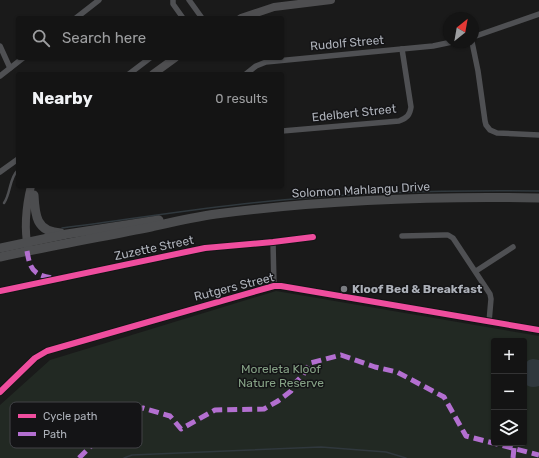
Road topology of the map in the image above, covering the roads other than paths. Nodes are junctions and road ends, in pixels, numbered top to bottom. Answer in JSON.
{"nodes":[{"id":1,"x":98,"y":0,"type":"edge"},
{"id":2,"x":173,"y":0,"type":"edge"},
{"id":3,"x":189,"y":0,"type":"edge"},
{"id":4,"x":331,"y":0,"type":"edge"},
{"id":5,"x":539,"y":14,"type":"edge"},
{"id":6,"x":78,"y":16,"type":"edge"},
{"id":7,"x":182,"y":16,"type":"edge"},
{"id":8,"x":201,"y":16,"type":"edge"},
{"id":9,"x":247,"y":16,"type":"edge"},
{"id":10,"x":479,"y":35,"type":"edge"},
{"id":11,"x":443,"y":44,"type":"edge"},
{"id":12,"x":0,"y":46,"type":"edge"},
{"id":13,"x":473,"y":48,"type":"edge"},
{"id":14,"x":402,"y":49,"type":"junction"},
{"id":15,"x":20,"y":60,"type":"edge"},
{"id":16,"x":147,"y":60,"type":"edge"},
{"id":17,"x":172,"y":60,"type":"edge"},
{"id":18,"x":10,"y":68,"type":"junction"},
{"id":19,"x":132,"y":72,"type":"edge"},
{"id":20,"x":156,"y":72,"type":"edge"},
{"id":21,"x":248,"y":72,"type":"edge"},
{"id":22,"x":0,"y":76,"type":"edge"},
{"id":23,"x":284,"y":131,"type":"edge"},
{"id":24,"x":539,"y":135,"type":"edge"},
{"id":25,"x":16,"y":160,"type":"edge"},
{"id":26,"x":0,"y":172,"type":"edge"},
{"id":27,"x":16,"y":173,"type":"edge"},
{"id":28,"x":33,"y":189,"type":"edge"},
{"id":29,"x":539,"y":198,"type":"edge"},
{"id":30,"x":4,"y":203,"type":"dead end"},
{"id":31,"x":185,"y":218,"type":"junction"},
{"id":32,"x":67,"y":234,"type":"junction"},
{"id":33,"x":402,"y":236,"type":"dead end"},
{"id":34,"x":314,"y":237,"type":"dead end"},
{"id":35,"x":273,"y":242,"type":"junction"},
{"id":36,"x":30,"y":246,"type":"junction"},
{"id":37,"x":513,"y":247,"type":"dead end"},
{"id":38,"x":0,"y":248,"type":"edge"},
{"id":39,"x":0,"y":257,"type":"edge"},
{"id":40,"x":476,"y":271,"type":"junction"},
{"id":41,"x":274,"y":286,"type":"junction"},
{"id":42,"x":0,"y":291,"type":"edge"},
{"id":43,"x":489,"y":322,"type":"junction"},
{"id":44,"x":539,"y":330,"type":"edge"},
{"id":45,"x":0,"y":392,"type":"edge"}],
"edges":[{"from":1,"to":6,"type":"street"},
{"from":2,"to":7,"type":"street"},
{"from":3,"to":8,"type":"street"},
{"from":4,"to":9,"type":"main road"},
{"from":5,"to":10,"type":"street"},
{"from":11,"to":14,"type":"street","name":"Rudolf Street"},
{"from":12,"to":18,"type":"street"},
{"from":13,"to":24,"type":"street"},
{"from":14,"to":21,"type":"street","name":"Rudolf Street"},
{"from":14,"to":23,"type":"street","name":"Edelbert Street"},
{"from":15,"to":18,"type":"street"},
{"from":16,"to":19,"type":"street"},
{"from":17,"to":20,"type":"main road"},
{"from":18,"to":22,"type":"street"},
{"from":25,"to":26,"type":"street"},
{"from":27,"to":30,"type":"lane"},
{"from":28,"to":32,"type":"main road"},
{"from":28,"to":36,"type":"main road"},
{"from":29,"to":31,"type":"main road","name":"Solomon Mahlangu Drive"},
{"from":31,"to":32,"type":"main road","name":"Solomon Mahlangu Drive"},
{"from":31,"to":36,"type":"main road","name":"Solomon Mahlangu Drive"},
{"from":32,"to":36,"type":"main road","name":"Solomon Mahlangu Drive"},
{"from":33,"to":40,"type":"street"},
{"from":34,"to":35,"type":"street","name":"Zuzette Street"},
{"from":35,"to":41,"type":"street"},
{"from":35,"to":42,"type":"street","name":"Zuzette Street"},
{"from":36,"to":38,"type":"main road","name":"Solomon Mahlangu Drive"},
{"from":36,"to":39,"type":"main road","name":"Solomon Mahlangu Drive"},
{"from":37,"to":40,"type":"street"},
{"from":40,"to":43,"type":"street"},
{"from":41,"to":43,"type":"street","name":"Rutgers Street"},
{"from":41,"to":45,"type":"street","name":"Rutgers Street"},
{"from":43,"to":44,"type":"street","name":"Rutgers Street"}]}
